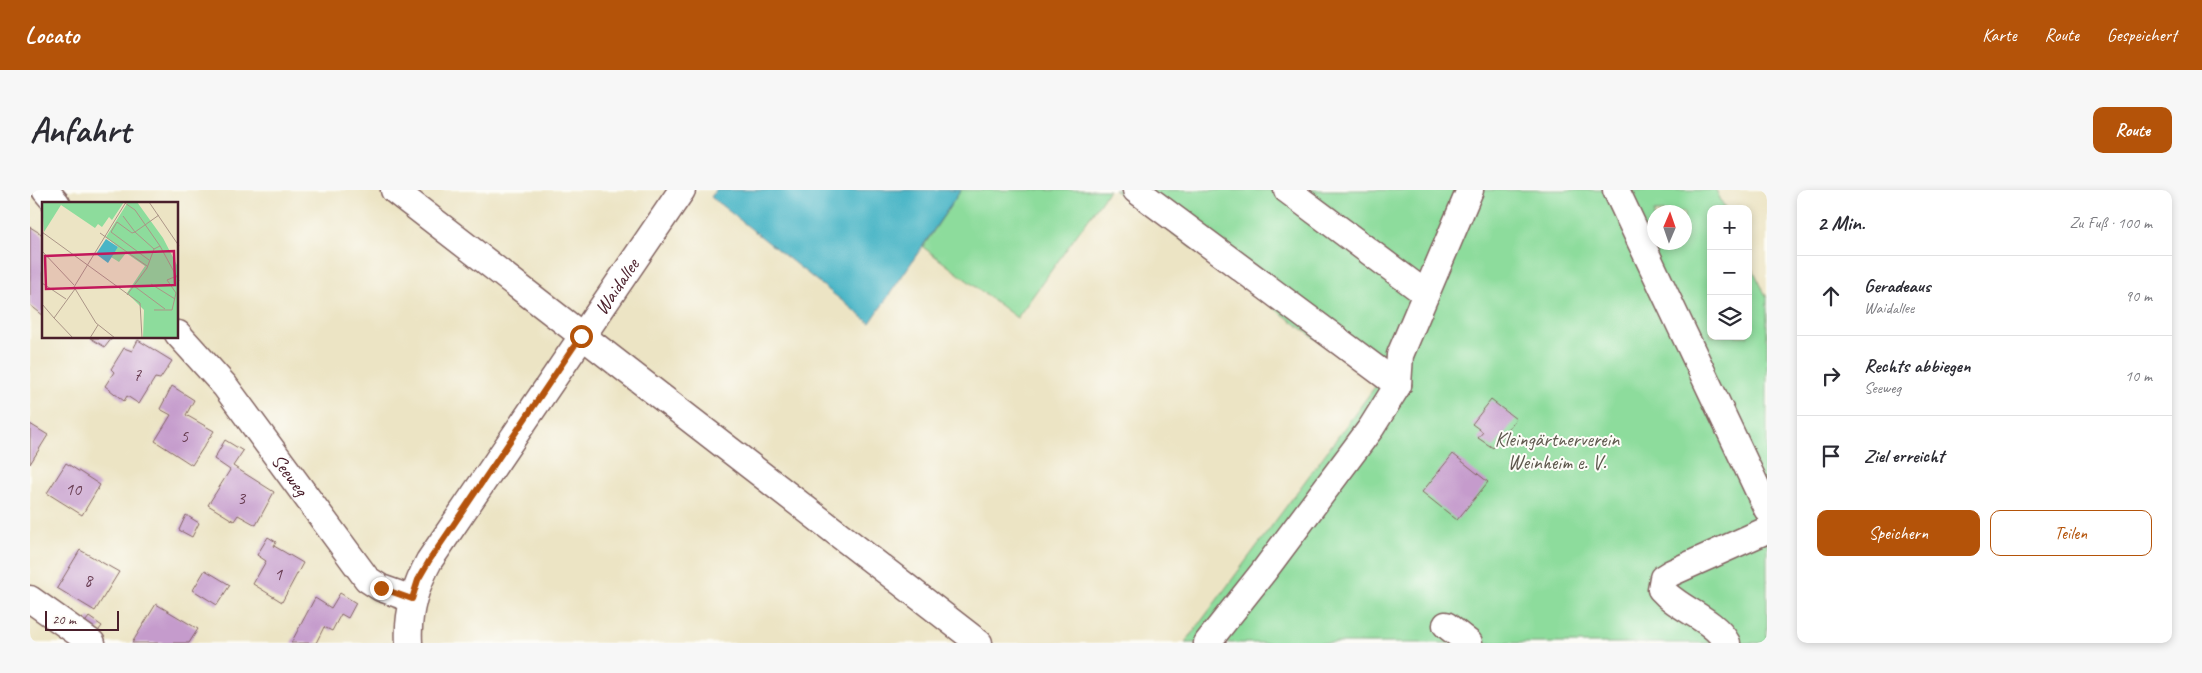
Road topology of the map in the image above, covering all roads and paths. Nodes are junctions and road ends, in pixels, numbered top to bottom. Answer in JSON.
{"nodes":[{"id":1,"x":45,"y":190,"type":"edge"},
{"id":2,"x":394,"y":190,"type":"edge"},
{"id":3,"x":682,"y":190,"type":"edge"},
{"id":4,"x":1136,"y":190,"type":"edge"},
{"id":5,"x":1287,"y":190,"type":"edge"},
{"id":6,"x":1470,"y":190,"type":"edge"},
{"id":7,"x":1616,"y":190,"type":"edge"},
{"id":8,"x":55,"y":202,"type":"edge"},
{"id":9,"x":1426,"y":294,"type":"junction"},
{"id":10,"x":179,"y":335,"type":"edge"},
{"id":11,"x":581,"y":336,"type":"junction"},
{"id":12,"x":1398,"y":385,"type":"junction"},
{"id":13,"x":1767,"y":509,"type":"edge"},
{"id":14,"x":1767,"y":530,"type":"edge"},
{"id":15,"x":30,"y":599,"type":"edge"},
{"id":16,"x":412,"y":599,"type":"junction"},
{"id":17,"x":1446,"y":625,"type":"dead end"},
{"id":18,"x":92,"y":643,"type":"edge"},
{"id":19,"x":409,"y":643,"type":"edge"},
{"id":20,"x":979,"y":643,"type":"edge"},
{"id":21,"x":1207,"y":643,"type":"edge"},
{"id":22,"x":1469,"y":643,"type":"edge"},
{"id":23,"x":1727,"y":643,"type":"edge"}],
"edges":[{"from":1,"to":8,"type":"street"},
{"from":2,"to":11,"type":"street"},
{"from":3,"to":11,"type":"street","name":"Waidallee"},
{"from":4,"to":12,"type":"street"},
{"from":5,"to":9,"type":"street"},
{"from":6,"to":9,"type":"street"},
{"from":7,"to":13,"type":"street"},
{"from":9,"to":12,"type":"street"},
{"from":10,"to":16,"type":"street","name":"Seeweg"},
{"from":11,"to":16,"type":"street","name":"Waidallee"},
{"from":11,"to":20,"type":"street"},
{"from":12,"to":21,"type":"street"},
{"from":14,"to":23,"type":"street"},
{"from":15,"to":18,"type":"street"},
{"from":16,"to":19,"type":"street","name":"Waidallee"},
{"from":17,"to":22,"type":"street"}]}
